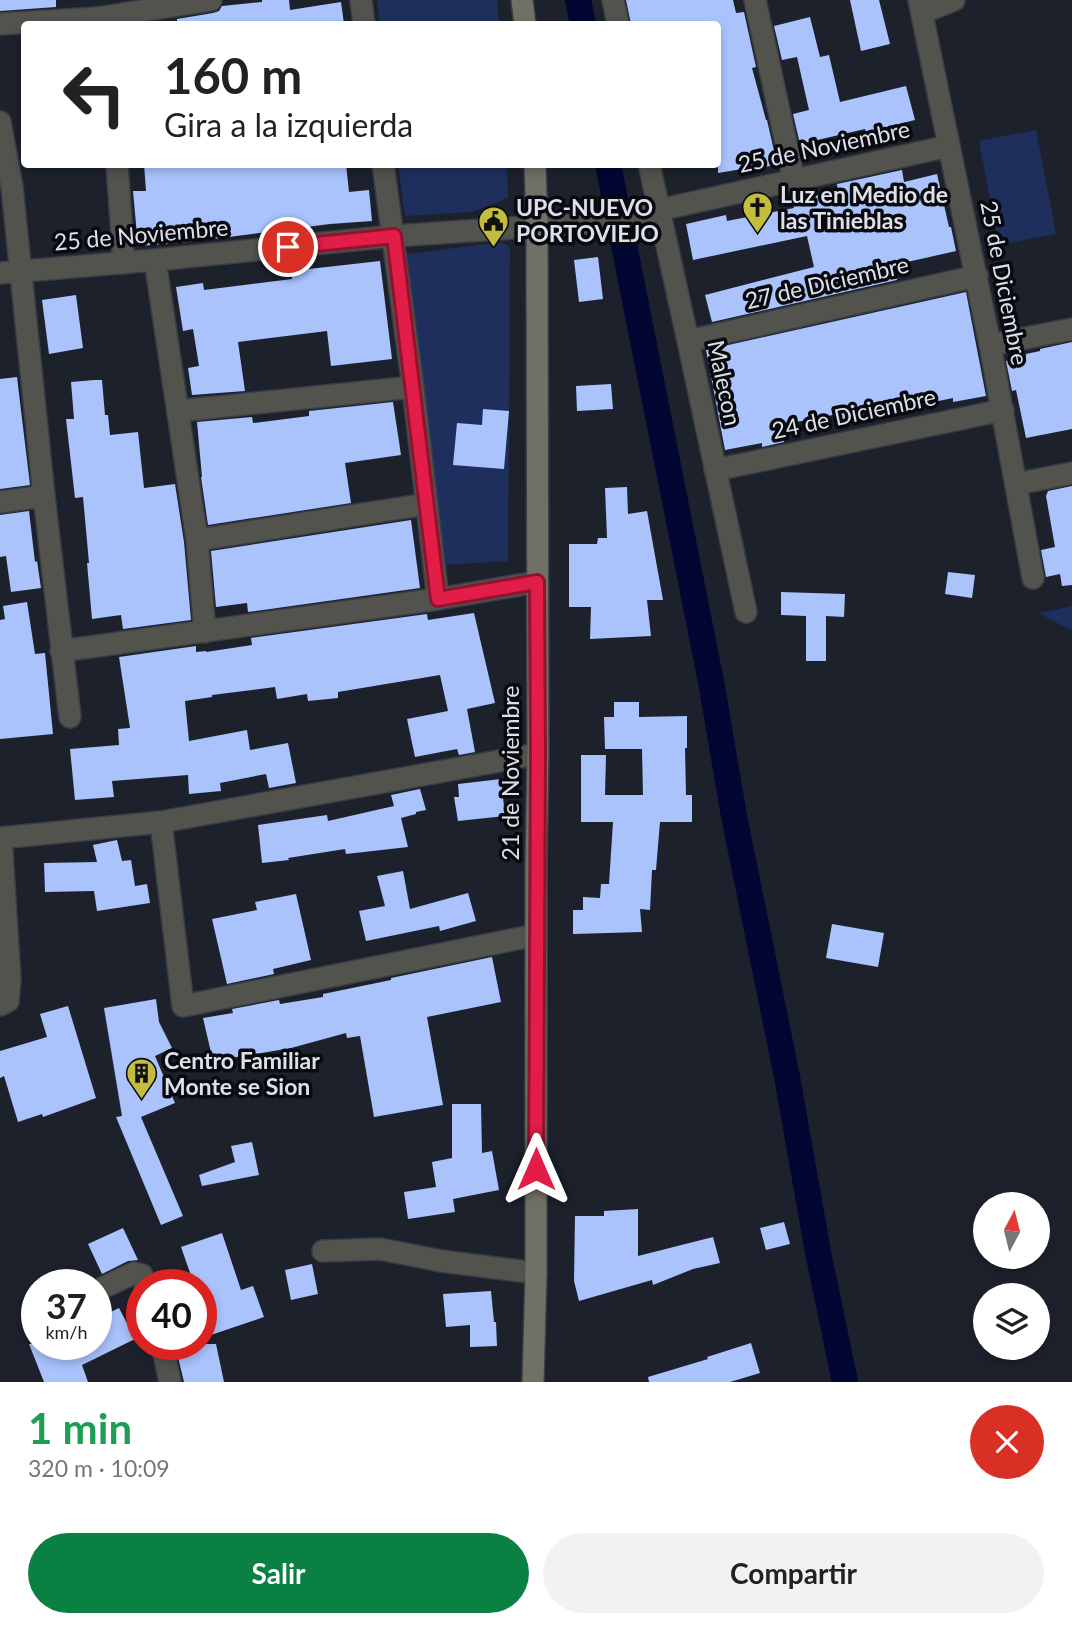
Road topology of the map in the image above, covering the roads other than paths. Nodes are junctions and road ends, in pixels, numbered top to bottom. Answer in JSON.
{"nodes":[{"id":1,"x":211,"y":0,"type":"edge"},
{"id":2,"x":361,"y":0,"type":"edge"},
{"id":3,"x":522,"y":0,"type":"edge"},
{"id":4,"x":613,"y":0,"type":"edge"},
{"id":5,"x":755,"y":0,"type":"edge"},
{"id":6,"x":954,"y":0,"type":"edge"},
{"id":7,"x":921,"y":7,"type":"edge"},
{"id":8,"x":98,"y":21,"type":"edge"},
{"id":9,"x":364,"y":21,"type":"edge"},
{"id":10,"x":525,"y":21,"type":"edge"},
{"id":11,"x":617,"y":21,"type":"edge"},
{"id":12,"x":21,"y":23,"type":"edge"},
{"id":13,"x":0,"y":24,"type":"edge"},
{"id":14,"x":0,"y":122,"type":"edge"},
{"id":15,"x":949,"y":146,"type":"junction"},
{"id":16,"x":2,"y":149,"type":"edge"},
{"id":17,"x":117,"y":168,"type":"edge"},
{"id":18,"x":384,"y":168,"type":"edge"},
{"id":19,"x":535,"y":168,"type":"edge"},
{"id":20,"x":649,"y":168,"type":"edge"},
{"id":21,"x":794,"y":180,"type":"junction"},
{"id":22,"x":650,"y":212,"type":"junction"},
{"id":23,"x":537,"y":226,"type":"junction"},
{"id":24,"x":394,"y":236,"type":"junction"},
{"id":25,"x":155,"y":260,"type":"junction"},
{"id":26,"x":124,"y":263,"type":"junction"},
{"id":27,"x":10,"y":272,"type":"edge"},
{"id":28,"x":976,"y":276,"type":"junction"},
{"id":29,"x":1072,"y":329,"type":"edge"},
{"id":30,"x":688,"y":341,"type":"junction"},
{"id":31,"x":990,"y":345,"type":"junction"},
{"id":32,"x":413,"y":387,"type":"junction"},
{"id":33,"x":1003,"y":410,"type":"junction"},
{"id":34,"x":178,"y":411,"type":"junction"},
{"id":35,"x":715,"y":470,"type":"junction"},
{"id":36,"x":1072,"y":473,"type":"edge"},
{"id":37,"x":1016,"y":484,"type":"junction"},
{"id":38,"x":44,"y":496,"type":"junction"},
{"id":39,"x":0,"y":502,"type":"edge"},
{"id":40,"x":427,"y":504,"type":"junction"},
{"id":41,"x":197,"y":540,"type":"junction"},
{"id":42,"x":1033,"y":578,"type":"dead end"},
{"id":43,"x":537,"y":582,"type":"junction"},
{"id":44,"x":438,"y":599,"type":"junction"},
{"id":45,"x":746,"y":612,"type":"dead end"},
{"id":46,"x":205,"y":632,"type":"junction"},
{"id":47,"x":61,"y":651,"type":"junction"},
{"id":48,"x":70,"y":717,"type":"dead end"},
{"id":49,"x":538,"y":754,"type":"junction"},
{"id":50,"x":161,"y":822,"type":"junction"},
{"id":51,"x":1,"y":838,"type":"edge"},
{"id":52,"x":536,"y":935,"type":"junction"},
{"id":53,"x":0,"y":1005,"type":"edge"},
{"id":54,"x":323,"y":1251,"type":"dead end"},
{"id":55,"x":536,"y":1273,"type":"junction"},
{"id":56,"x":165,"y":1360,"type":"edge"},
{"id":57,"x":170,"y":1382,"type":"edge"},
{"id":58,"x":533,"y":1382,"type":"edge"}],
"edges":[{"from":1,"to":8,"type":"street"},
{"from":2,"to":9,"type":"street"},
{"from":3,"to":10,"type":"street"},
{"from":4,"to":11,"type":"street"},
{"from":5,"to":21,"type":"street"},
{"from":6,"to":7,"type":"street"},
{"from":7,"to":15,"type":"street","name":"25 de Diciembre"},
{"from":12,"to":13,"type":"street"},
{"from":14,"to":16,"type":"street"},
{"from":15,"to":21,"type":"street","name":"25 de Noviembre"},
{"from":15,"to":28,"type":"street","name":"25 de Diciembre"},
{"from":16,"to":27,"type":"street"},
{"from":17,"to":26,"type":"street"},
{"from":18,"to":24,"type":"street"},
{"from":19,"to":23,"type":"street","name":"21 de Noviembre"},
{"from":20,"to":22,"type":"street","name":"Malecon"},
{"from":21,"to":22,"type":"street","name":"25 de Noviembre"},
{"from":22,"to":23,"type":"street","name":"25 de Noviembre"},
{"from":22,"to":30,"type":"street","name":"Malecon"},
{"from":23,"to":24,"type":"street","name":"25 de Noviembre"},
{"from":23,"to":43,"type":"street","name":"21 de Noviembre"},
{"from":24,"to":25,"type":"street","name":"25 de Noviembre"},
{"from":24,"to":32,"type":"street"},
{"from":25,"to":26,"type":"street","name":"25 de Noviembre"},
{"from":25,"to":34,"type":"street"},
{"from":26,"to":27,"type":"street","name":"25 de Noviembre"},
{"from":27,"to":38,"type":"street"},
{"from":28,"to":30,"type":"street","name":"27 de Diciembre"},
{"from":28,"to":31,"type":"street","name":"25 de Diciembre"},
{"from":29,"to":31,"type":"street"},
{"from":30,"to":35,"type":"street","name":"Malecon"},
{"from":31,"to":33,"type":"street","name":"25 de Diciembre"},
{"from":32,"to":34,"type":"street"},
{"from":32,"to":40,"type":"street"},
{"from":33,"to":35,"type":"street","name":"24 de Diciembre"},
{"from":33,"to":37,"type":"street","name":"25 de Diciembre"},
{"from":34,"to":41,"type":"street"},
{"from":35,"to":45,"type":"street","name":"Malecon"},
{"from":36,"to":37,"type":"street"},
{"from":37,"to":42,"type":"street","name":"25 de Diciembre"},
{"from":38,"to":39,"type":"street"},
{"from":38,"to":47,"type":"street"},
{"from":40,"to":41,"type":"street"},
{"from":40,"to":44,"type":"street"},
{"from":41,"to":46,"type":"street"},
{"from":43,"to":44,"type":"street"},
{"from":43,"to":49,"type":"street","name":"21 de Noviembre"},
{"from":44,"to":46,"type":"street"},
{"from":46,"to":47,"type":"street"},
{"from":47,"to":48,"type":"street"},
{"from":49,"to":50,"type":"street"},
{"from":49,"to":52,"type":"street","name":"21 de Noviembre"},
{"from":50,"to":51,"type":"street"},
{"from":50,"to":52,"type":"street"},
{"from":51,"to":53,"type":"street"},
{"from":52,"to":55,"type":"street","name":"21 de Noviembre"},
{"from":54,"to":55,"type":"street"},
{"from":55,"to":58,"type":"street","name":"21 de Noviembre"},
{"from":56,"to":57,"type":"street"}]}
